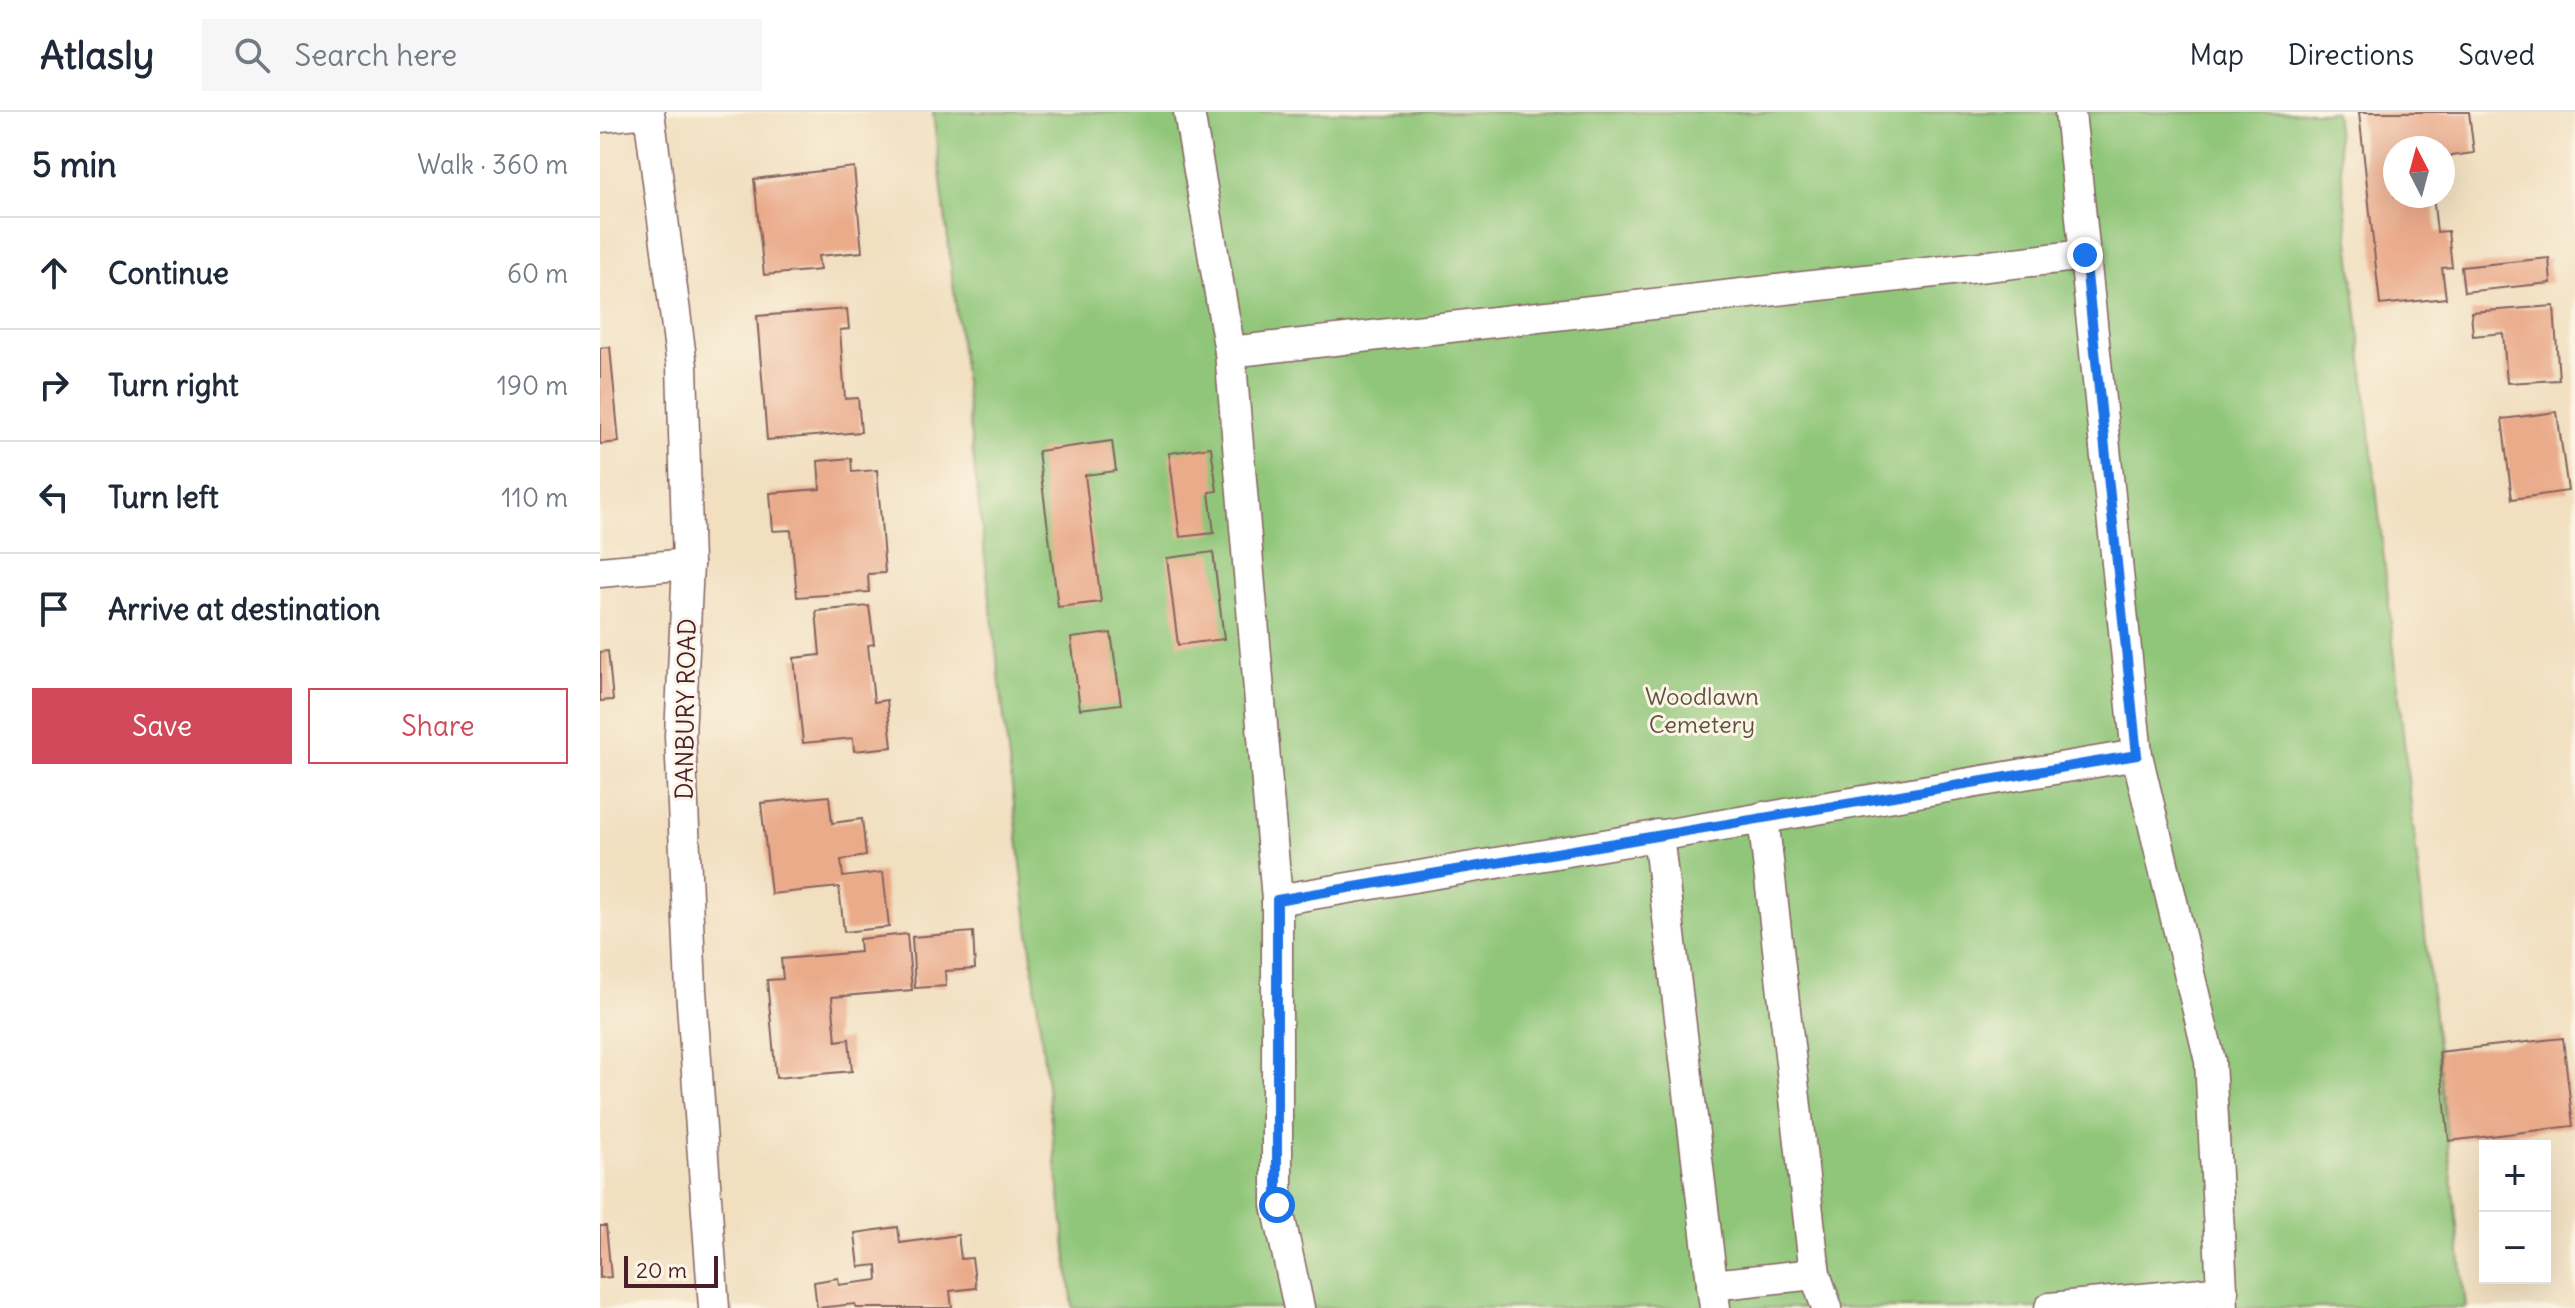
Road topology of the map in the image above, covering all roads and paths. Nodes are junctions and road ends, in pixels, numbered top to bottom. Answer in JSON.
{"nodes":[{"id":1,"x":648,"y":112,"type":"edge"},
{"id":2,"x":1189,"y":112,"type":"edge"},
{"id":3,"x":2070,"y":112,"type":"edge"},
{"id":4,"x":600,"y":117,"type":"edge"},
{"id":5,"x":2085,"y":255,"type":"junction"},
{"id":6,"x":1230,"y":352,"type":"junction"},
{"id":7,"x":688,"y":564,"type":"junction"},
{"id":8,"x":600,"y":572,"type":"edge"},
{"id":9,"x":2137,"y":755,"type":"junction"},
{"id":10,"x":1763,"y":817,"type":"junction"},
{"id":11,"x":1658,"y":835,"type":"junction"},
{"id":12,"x":1277,"y":900,"type":"junction"},
{"id":13,"x":1815,"y":1274,"type":"junction"},
{"id":14,"x":1713,"y":1296,"type":"edge"},
{"id":15,"x":2223,"y":1300,"type":"edge"},
{"id":16,"x":714,"y":1308,"type":"edge"},
{"id":17,"x":1299,"y":1308,"type":"edge"},
{"id":18,"x":1827,"y":1308,"type":"edge"},
{"id":19,"x":2050,"y":1308,"type":"edge"}],
"edges":[{"from":1,"to":4,"type":"street"},
{"from":1,"to":7,"type":"street","name":"DANBURY ROAD"},
{"from":2,"to":6,"type":"street"},
{"from":3,"to":5,"type":"street"},
{"from":5,"to":6,"type":"street"},
{"from":5,"to":9,"type":"street"},
{"from":6,"to":12,"type":"street"},
{"from":7,"to":8,"type":"street"},
{"from":7,"to":16,"type":"street","name":"DANBURY ROAD"},
{"from":9,"to":10,"type":"street"},
{"from":9,"to":15,"type":"street"},
{"from":10,"to":11,"type":"street"},
{"from":10,"to":13,"type":"street"},
{"from":11,"to":12,"type":"street"},
{"from":11,"to":14,"type":"street"},
{"from":12,"to":17,"type":"street"},
{"from":13,"to":14,"type":"street"},
{"from":13,"to":18,"type":"street"},
{"from":15,"to":19,"type":"street"}]}
